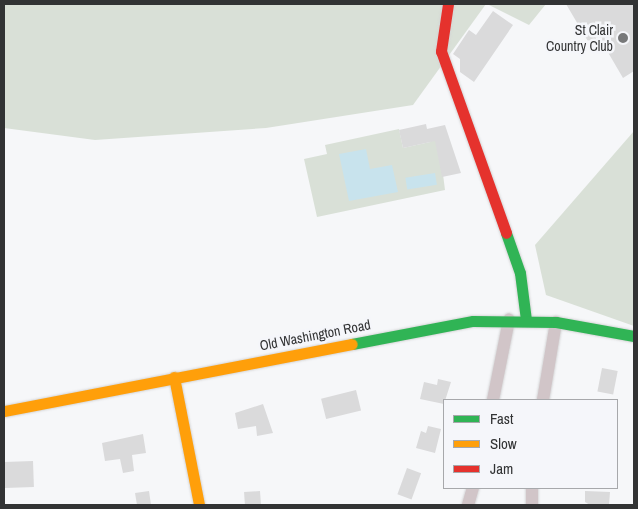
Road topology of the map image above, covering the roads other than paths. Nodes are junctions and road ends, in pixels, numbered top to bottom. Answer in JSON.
{"nodes":[{"id":1,"x":448,"y":4,"type":"edge"},
{"id":2,"x":509,"y":320,"type":"junction"},
{"id":3,"x":526,"y":320,"type":"junction"},
{"id":4,"x":556,"y":322,"type":"junction"},
{"id":5,"x":634,"y":336,"type":"edge"},
{"id":6,"x":174,"y":377,"type":"junction"},
{"id":7,"x":493,"y":399,"type":"edge"},
{"id":8,"x":542,"y":399,"type":"edge"},
{"id":9,"x":4,"y":411,"type":"edge"},
{"id":10,"x":473,"y":489,"type":"edge"},
{"id":11,"x":532,"y":489,"type":"edge"},
{"id":12,"x":199,"y":505,"type":"edge"},
{"id":13,"x":468,"y":505,"type":"edge"},
{"id":14,"x":532,"y":505,"type":"edge"}],
"edges":[{"from":1,"to":3,"type":"street"},
{"from":2,"to":3,"type":"street","name":"Old Washington Road"},
{"from":2,"to":6,"type":"street","name":"Old Washington Road"},
{"from":2,"to":7,"type":"street"},
{"from":3,"to":4,"type":"street","name":"Old Washington Road"},
{"from":4,"to":5,"type":"street","name":"Old Washington Road"},
{"from":4,"to":8,"type":"street"},
{"from":6,"to":9,"type":"street","name":"Old Washington Road"},
{"from":6,"to":12,"type":"street"},
{"from":10,"to":13,"type":"street"},
{"from":11,"to":14,"type":"street"}]}
